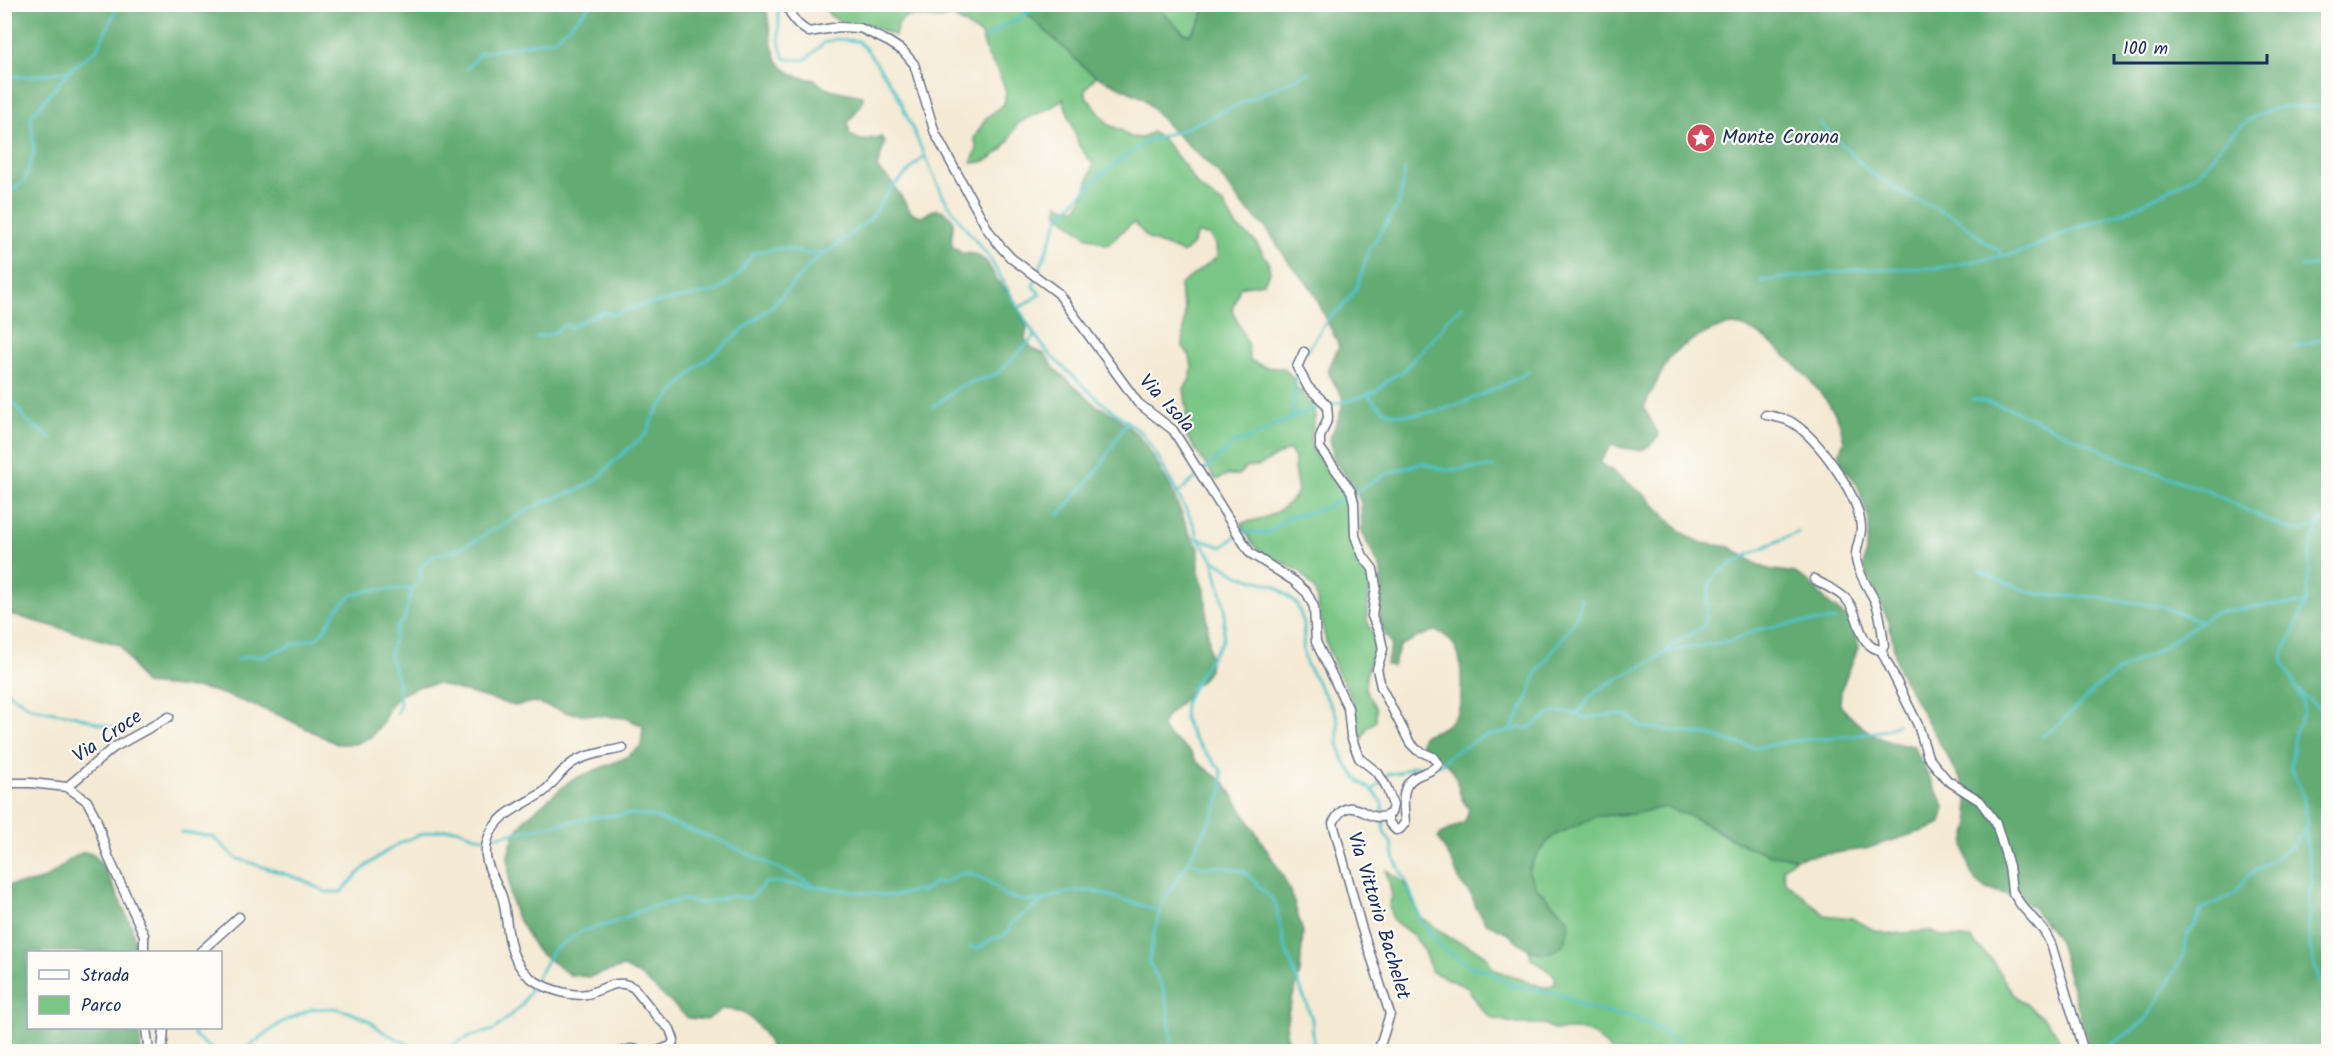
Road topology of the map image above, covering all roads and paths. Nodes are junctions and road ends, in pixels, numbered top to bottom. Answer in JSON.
{"nodes":[{"id":1,"x":787,"y":4,"type":"edge"},
{"id":2,"x":1304,"y":351,"type":"dead end"},
{"id":3,"x":1767,"y":415,"type":"dead end"},
{"id":4,"x":1814,"y":579,"type":"dead end"},
{"id":5,"x":1881,"y":650,"type":"junction"},
{"id":6,"x":169,"y":717,"type":"dead end"},
{"id":7,"x":623,"y":748,"type":"dead end"},
{"id":8,"x":4,"y":783,"type":"edge"},
{"id":9,"x":68,"y":787,"type":"junction"},
{"id":10,"x":1387,"y":816,"type":"junction"},
{"id":11,"x":239,"y":917,"type":"dead end"},
{"id":12,"x":144,"y":951,"type":"edge"},
{"id":13,"x":201,"y":951,"type":"edge"},
{"id":14,"x":146,"y":1029,"type":"edge"},
{"id":15,"x":164,"y":1029,"type":"edge"},
{"id":16,"x":149,"y":1052,"type":"edge"},
{"id":17,"x":162,"y":1052,"type":"edge"},
{"id":18,"x":620,"y":1052,"type":"edge"},
{"id":19,"x":649,"y":1052,"type":"edge"},
{"id":20,"x":655,"y":1052,"type":"edge"},
{"id":21,"x":1378,"y":1052,"type":"edge"},
{"id":22,"x":2084,"y":1052,"type":"edge"}],
"edges":[{"from":1,"to":10,"type":"street","name":"Via Isola"},
{"from":2,"to":10,"type":"street"},
{"from":3,"to":5,"type":"street"},
{"from":4,"to":5,"type":"street"},
{"from":5,"to":22,"type":"street"},
{"from":6,"to":9,"type":"street","name":"Via Croce"},
{"from":7,"to":20,"type":"street"},
{"from":8,"to":9,"type":"street"},
{"from":9,"to":12,"type":"street"},
{"from":10,"to":21,"type":"street","name":"Via Vittorio Bachelet"},
{"from":11,"to":13,"type":"street"},
{"from":14,"to":16,"type":"street"},
{"from":15,"to":17,"type":"street"},
{"from":18,"to":19,"type":"street"}]}
